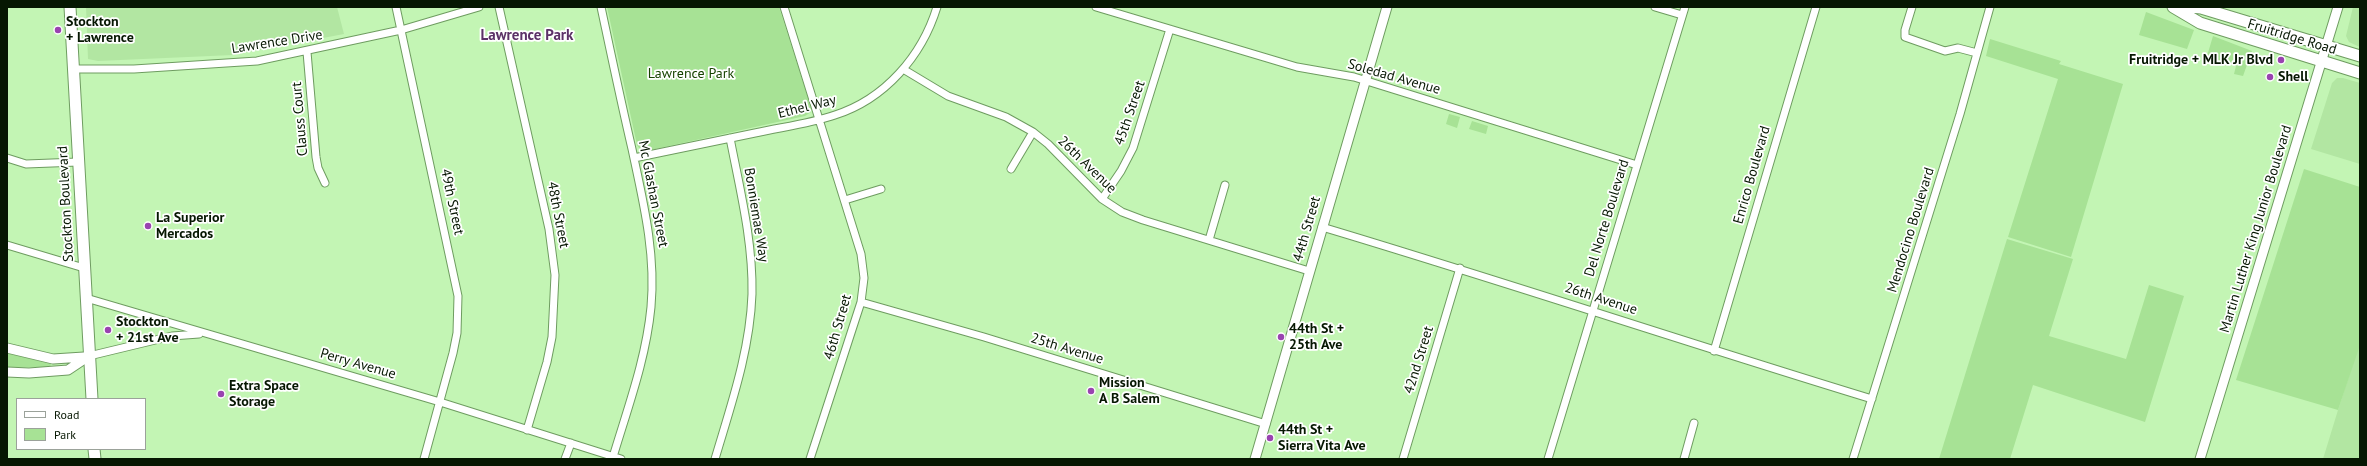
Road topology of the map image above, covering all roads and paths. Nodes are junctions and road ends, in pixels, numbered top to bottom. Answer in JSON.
{"nodes":[{"id":1,"x":70,"y":7,"type":"edge"},
{"id":2,"x":396,"y":7,"type":"edge"},
{"id":3,"x":479,"y":7,"type":"edge"},
{"id":4,"x":499,"y":7,"type":"edge"},
{"id":5,"x":601,"y":7,"type":"edge"},
{"id":6,"x":784,"y":7,"type":"edge"},
{"id":7,"x":937,"y":7,"type":"edge"},
{"id":8,"x":1096,"y":7,"type":"edge"},
{"id":9,"x":1387,"y":7,"type":"edge"},
{"id":10,"x":1655,"y":7,"type":"edge"},
{"id":11,"x":1685,"y":7,"type":"edge"},
{"id":12,"x":1816,"y":7,"type":"edge"},
{"id":13,"x":1912,"y":7,"type":"edge"},
{"id":14,"x":1990,"y":7,"type":"edge"},
{"id":15,"x":2173,"y":7,"type":"edge"},
{"id":16,"x":2191,"y":7,"type":"edge"},
{"id":17,"x":2338,"y":7,"type":"edge"},
{"id":18,"x":1682,"y":15,"type":"junction"},
{"id":19,"x":1170,"y":29,"type":"junction"},
{"id":20,"x":401,"y":30,"type":"junction"},
{"id":21,"x":2326,"y":46,"type":"junction"},
{"id":22,"x":306,"y":52,"type":"junction"},
{"id":23,"x":1977,"y":53,"type":"junction"},
{"id":24,"x":2360,"y":56,"type":"edge"},
{"id":25,"x":2320,"y":62,"type":"junction"},
{"id":26,"x":73,"y":69,"type":"junction"},
{"id":27,"x":903,"y":69,"type":"junction"},
{"id":28,"x":2360,"y":73,"type":"edge"},
{"id":29,"x":1365,"y":81,"type":"junction"},
{"id":30,"x":820,"y":120,"type":"junction"},
{"id":31,"x":1033,"y":132,"type":"junction"},
{"id":32,"x":730,"y":138,"type":"junction"},
{"id":33,"x":7,"y":158,"type":"edge"},
{"id":34,"x":634,"y":158,"type":"junction"},
{"id":35,"x":78,"y":162,"type":"junction"},
{"id":36,"x":1637,"y":165,"type":"junction"},
{"id":37,"x":1011,"y":169,"type":"dead end"},
{"id":38,"x":325,"y":182,"type":"dead end"},
{"id":39,"x":1225,"y":185,"type":"dead end"},
{"id":40,"x":881,"y":189,"type":"dead end"},
{"id":41,"x":1102,"y":199,"type":"junction"},
{"id":42,"x":845,"y":200,"type":"junction"},
{"id":43,"x":1322,"y":227,"type":"junction"},
{"id":44,"x":1209,"y":240,"type":"junction"},
{"id":45,"x":7,"y":245,"type":"edge"},
{"id":46,"x":84,"y":268,"type":"junction"},
{"id":47,"x":1460,"y":268,"type":"junction"},
{"id":48,"x":1309,"y":271,"type":"junction"},
{"id":49,"x":86,"y":298,"type":"junction"},
{"id":50,"x":861,"y":302,"type":"junction"},
{"id":51,"x":1593,"y":310,"type":"junction"},
{"id":52,"x":216,"y":336,"type":"junction"},
{"id":53,"x":7,"y":348,"type":"edge"},
{"id":54,"x":1714,"y":351,"type":"junction"},
{"id":55,"x":89,"y":356,"type":"junction"},
{"id":56,"x":7,"y":372,"type":"edge"},
{"id":57,"x":92,"y":398,"type":"edge"},
{"id":58,"x":1872,"y":399,"type":"junction"},
{"id":59,"x":440,"y":402,"type":"junction"},
{"id":60,"x":1694,"y":423,"type":"dead end"},
{"id":61,"x":1266,"y":424,"type":"junction"},
{"id":62,"x":527,"y":430,"type":"junction"},
{"id":63,"x":571,"y":443,"type":"junction"},
{"id":64,"x":614,"y":457,"type":"junction"},
{"id":65,"x":424,"y":459,"type":"edge"},
{"id":66,"x":565,"y":459,"type":"edge"},
{"id":67,"x":621,"y":459,"type":"edge"},
{"id":68,"x":715,"y":459,"type":"edge"},
{"id":69,"x":810,"y":459,"type":"edge"},
{"id":70,"x":1255,"y":459,"type":"edge"},
{"id":71,"x":1403,"y":459,"type":"edge"},
{"id":72,"x":1548,"y":459,"type":"edge"},
{"id":73,"x":1684,"y":459,"type":"edge"},
{"id":74,"x":1853,"y":459,"type":"edge"},
{"id":75,"x":2200,"y":459,"type":"edge"}],
"edges":[{"from":1,"to":26,"type":"main road","name":"Stockton Boulevard"},
{"from":2,"to":20,"type":"street","name":"49th Street"},
{"from":3,"to":20,"type":"street","name":"Lawrence Drive"},
{"from":4,"to":62,"type":"street","name":"48th Street"},
{"from":5,"to":34,"type":"street","name":"Mc Glashan Street"},
{"from":6,"to":30,"type":"street","name":"46th Street"},
{"from":7,"to":27,"type":"street","name":"Ethel Way"},
{"from":8,"to":19,"type":"street","name":"Soledad Avenue"},
{"from":9,"to":29,"type":"street","name":"44th Street"},
{"from":10,"to":18,"type":"street"},
{"from":11,"to":18,"type":"street","name":"Del Norte Boulevard"},
{"from":12,"to":54,"type":"street","name":"Enrico Boulevard"},
{"from":13,"to":23,"type":"street"},
{"from":14,"to":23,"type":"street","name":"Mendocino Boulevard"},
{"from":15,"to":25,"type":"main road","name":"Fruitridge Road"},
{"from":16,"to":21,"type":"main road","name":"Fruitridge Road"},
{"from":17,"to":21,"type":"street","name":"Martin Luther King Junior Boulevard"},
{"from":18,"to":36,"type":"street","name":"Del Norte Boulevard"},
{"from":19,"to":29,"type":"street","name":"Soledad Avenue"},
{"from":19,"to":41,"type":"street","name":"45th Street"},
{"from":20,"to":22,"type":"street","name":"Lawrence Drive"},
{"from":20,"to":59,"type":"street","name":"49th Street"},
{"from":21,"to":24,"type":"main road","name":"Fruitridge Road"},
{"from":21,"to":25,"type":"street","name":"Martin Luther King Junior Boulevard"},
{"from":22,"to":26,"type":"street","name":"Lawrence Drive"},
{"from":22,"to":38,"type":"street","name":"Clauss Court"},
{"from":23,"to":58,"type":"street","name":"Mendocino Boulevard"},
{"from":25,"to":28,"type":"main road","name":"Fruitridge Road"},
{"from":25,"to":75,"type":"street","name":"Martin Luther King Junior Boulevard"},
{"from":26,"to":35,"type":"main road","name":"Stockton Boulevard"},
{"from":27,"to":30,"type":"street","name":"Ethel Way"},
{"from":27,"to":31,"type":"street","name":"26th Avenue"},
{"from":29,"to":36,"type":"street","name":"Soledad Avenue"},
{"from":29,"to":43,"type":"street","name":"44th Street"},
{"from":30,"to":32,"type":"street","name":"Ethel Way"},
{"from":30,"to":42,"type":"street","name":"46th Street"},
{"from":31,"to":37,"type":"street"},
{"from":31,"to":41,"type":"street","name":"26th Avenue"},
{"from":32,"to":34,"type":"street","name":"Ethel Way"},
{"from":32,"to":68,"type":"street","name":"Bonniemae Way"},
{"from":33,"to":35,"type":"street"},
{"from":34,"to":64,"type":"street","name":"Mc Glashan Street"},
{"from":35,"to":46,"type":"main road","name":"Stockton Boulevard"},
{"from":36,"to":51,"type":"street","name":"Del Norte Boulevard"},
{"from":39,"to":44,"type":"street"},
{"from":40,"to":42,"type":"street"},
{"from":41,"to":44,"type":"street","name":"26th Avenue"},
{"from":42,"to":50,"type":"street","name":"46th Street"},
{"from":43,"to":47,"type":"street","name":"26th Avenue"},
{"from":43,"to":48,"type":"street","name":"44th Street"},
{"from":44,"to":48,"type":"street","name":"26th Avenue"},
{"from":45,"to":46,"type":"street"},
{"from":46,"to":49,"type":"main road","name":"Stockton Boulevard"},
{"from":47,"to":51,"type":"street","name":"26th Avenue"},
{"from":47,"to":71,"type":"street","name":"42nd Street"},
{"from":48,"to":61,"type":"street","name":"44th Street"},
{"from":49,"to":52,"type":"street","name":"Perry Avenue"},
{"from":49,"to":55,"type":"main road","name":"Stockton Boulevard"},
{"from":50,"to":61,"type":"street","name":"25th Avenue"},
{"from":50,"to":69,"type":"street","name":"46th Street"},
{"from":51,"to":54,"type":"street","name":"26th Avenue"},
{"from":51,"to":72,"type":"street","name":"Del Norte Boulevard"},
{"from":52,"to":55,"type":"street"},
{"from":52,"to":59,"type":"street","name":"Perry Avenue"},
{"from":53,"to":55,"type":"street"},
{"from":54,"to":58,"type":"street","name":"26th Avenue"},
{"from":55,"to":56,"type":"street"},
{"from":55,"to":57,"type":"main road","name":"Stockton Boulevard"},
{"from":58,"to":74,"type":"street","name":"Mendocino Boulevard"},
{"from":59,"to":62,"type":"street","name":"Perry Avenue"},
{"from":59,"to":65,"type":"street","name":"49th Street"},
{"from":60,"to":73,"type":"street"},
{"from":61,"to":70,"type":"street","name":"44th Street"},
{"from":62,"to":63,"type":"street","name":"Perry Avenue"},
{"from":63,"to":64,"type":"street","name":"Perry Avenue"},
{"from":63,"to":66,"type":"street"},
{"from":64,"to":67,"type":"street","name":"Perry Avenue"}]}
